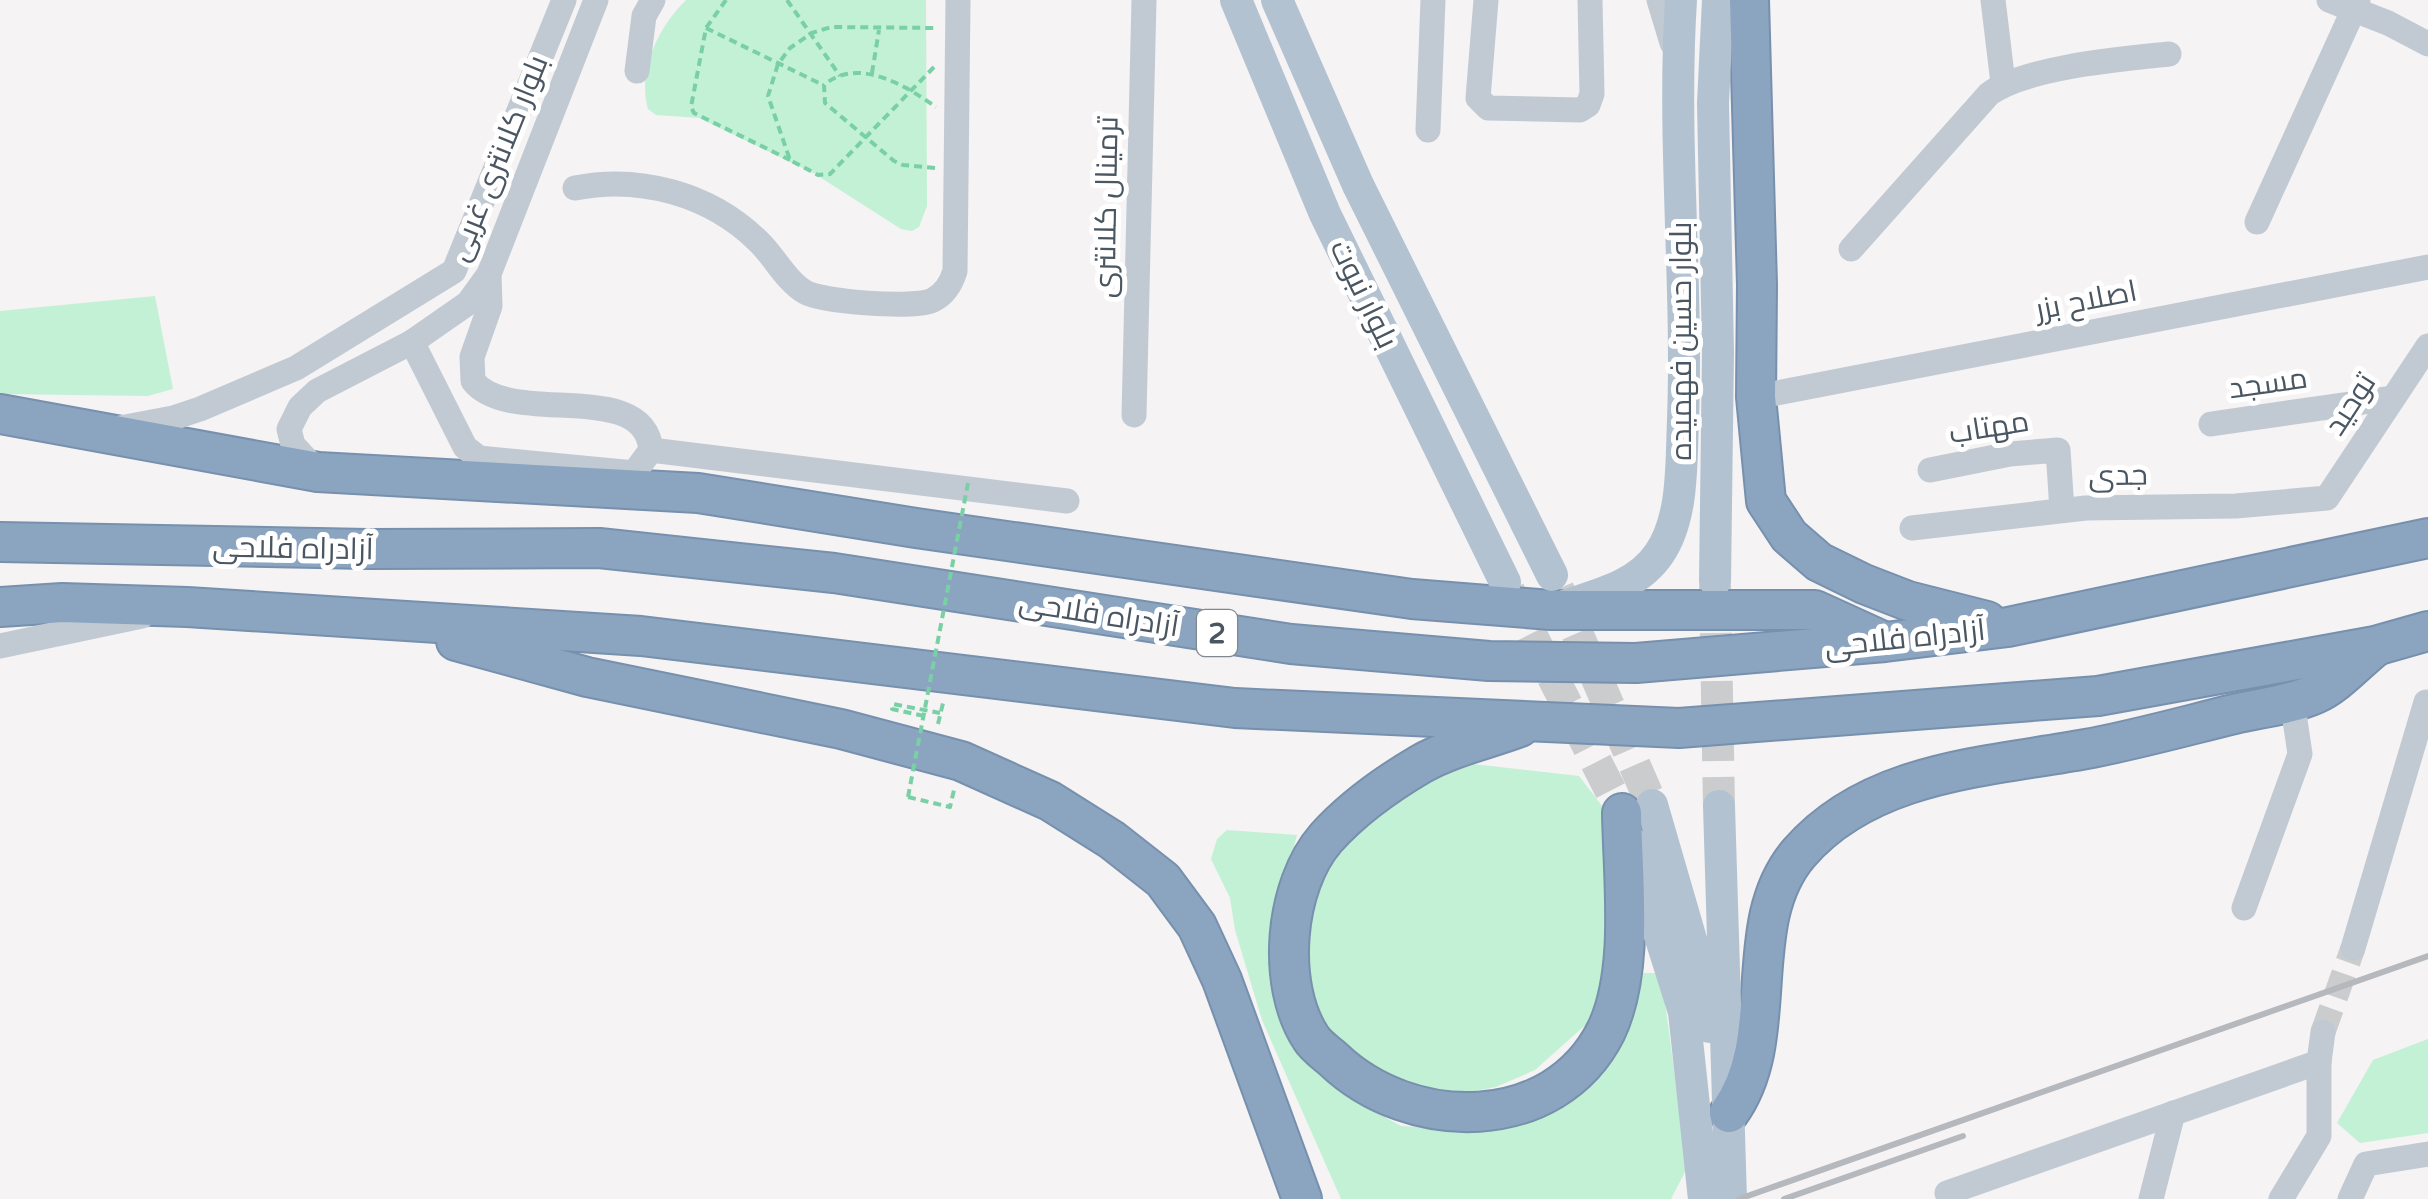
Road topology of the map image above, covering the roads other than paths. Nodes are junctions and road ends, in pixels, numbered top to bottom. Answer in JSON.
{"nodes":[{"id":1,"x":564,"y":0,"type":"edge"},
{"id":2,"x":596,"y":0,"type":"edge"},
{"id":3,"x":653,"y":0,"type":"edge"},
{"id":4,"x":958,"y":0,"type":"edge"},
{"id":5,"x":1144,"y":0,"type":"edge"},
{"id":6,"x":1236,"y":0,"type":"edge"},
{"id":7,"x":1277,"y":0,"type":"edge"},
{"id":8,"x":1433,"y":0,"type":"edge"},
{"id":9,"x":1486,"y":0,"type":"edge"},
{"id":10,"x":1590,"y":0,"type":"edge"},
{"id":11,"x":1658,"y":0,"type":"edge"},
{"id":12,"x":1680,"y":0,"type":"edge"},
{"id":13,"x":1718,"y":0,"type":"edge"},
{"id":14,"x":1749,"y":0,"type":"edge"},
{"id":15,"x":1993,"y":0,"type":"edge"},
{"id":16,"x":2329,"y":0,"type":"edge"},
{"id":17,"x":2356,"y":6,"type":"edge"},
{"id":18,"x":2428,"y":44,"type":"edge"},
{"id":19,"x":2168,"y":54,"type":"dead end"},
{"id":20,"x":1677,"y":62,"type":"junction"},
{"id":21,"x":637,"y":72,"type":"dead end"},
{"id":22,"x":2004,"y":83,"type":"junction"},
{"id":23,"x":1428,"y":130,"type":"dead end"},
{"id":24,"x":575,"y":188,"type":"dead end"},
{"id":25,"x":2257,"y":222,"type":"dead end"},
{"id":26,"x":1851,"y":249,"type":"dead end"},
{"id":27,"x":2428,"y":267,"type":"edge"},
{"id":28,"x":489,"y":274,"type":"junction"},
{"id":29,"x":412,"y":342,"type":"junction"},
{"id":30,"x":2428,"y":346,"type":"edge"},
{"id":31,"x":296,"y":368,"type":"junction"},
{"id":32,"x":317,"y":391,"type":"junction"},
{"id":33,"x":1756,"y":396,"type":"junction"},
{"id":34,"x":2392,"y":398,"type":"junction"},
{"id":35,"x":0,"y":414,"type":"edge"},
{"id":36,"x":1134,"y":415,"type":"dead end"},
{"id":37,"x":2212,"y":424,"type":"dead end"},
{"id":38,"x":94,"y":432,"type":"junction"},
{"id":39,"x":651,"y":450,"type":"junction"},
{"id":40,"x":1930,"y":470,"type":"dead end"},
{"id":41,"x":318,"y":472,"type":"junction"},
{"id":42,"x":2327,"y":498,"type":"joint"},
{"id":43,"x":1067,"y":501,"type":"dead end"},
{"id":44,"x":2062,"y":510,"type":"junction"},
{"id":45,"x":1912,"y":528,"type":"dead end"},
{"id":46,"x":2428,"y":538,"type":"edge"},
{"id":47,"x":0,"y":542,"type":"edge"},
{"id":48,"x":1715,"y":581,"type":"tunnel mouth"},
{"id":49,"x":1504,"y":582,"type":"tunnel mouth"},
{"id":50,"x":1551,"y":592,"type":"junction"},
{"id":51,"x":186,"y":606,"type":"junction"},
{"id":52,"x":0,"y":607,"type":"edge"},
{"id":53,"x":386,"y":621,"type":"junction"},
{"id":54,"x":2008,"y":627,"type":"junction"},
{"id":55,"x":2428,"y":631,"type":"edge"},
{"id":56,"x":1886,"y":642,"type":"junction"},
{"id":57,"x":0,"y":646,"type":"edge"},
{"id":58,"x":2375,"y":646,"type":"junction"},
{"id":59,"x":2292,"y":700,"type":"junction"},
{"id":60,"x":2426,"y":702,"type":"edge"},
{"id":61,"x":1541,"y":720,"type":"junction"},
{"id":62,"x":1719,"y":806,"type":"tunnel mouth"},
{"id":63,"x":1637,"y":809,"type":"junction"},
{"id":64,"x":2244,"y":908,"type":"dead end"},
{"id":65,"x":2353,"y":948,"type":"tunnel mouth"},
{"id":66,"x":2323,"y":1032,"type":"tunnel mouth"},
{"id":67,"x":2319,"y":1062,"type":"junction"},
{"id":68,"x":1729,"y":1112,"type":"junction"},
{"id":69,"x":2173,"y":1114,"type":"junction"},
{"id":70,"x":2428,"y":1154,"type":"edge"},
{"id":71,"x":1941,"y":1197,"type":"edge"},
{"id":72,"x":1302,"y":1199,"type":"edge"},
{"id":73,"x":1704,"y":1199,"type":"edge"},
{"id":74,"x":1731,"y":1199,"type":"edge"},
{"id":75,"x":2151,"y":1199,"type":"edge"},
{"id":76,"x":2281,"y":1199,"type":"edge"},
{"id":77,"x":2350,"y":1199,"type":"edge"}],
"edges":[{"from":1,"to":31,"type":"street","name":"بلوار کلانتری غربی"},
{"from":2,"to":28,"type":"street","name":"بلوار کلانتری غربی"},
{"from":3,"to":21,"type":"street"},
{"from":4,"to":24,"type":"street"},
{"from":5,"to":36,"type":"street","name":"ترمینال کلانتری"},
{"from":6,"to":49,"type":"main road","name":"بلوار نبوت"},
{"from":7,"to":50,"type":"main road","name":"بلوار نبوت"},
{"from":8,"to":23,"type":"street"},
{"from":9,"to":10,"type":"street"},
{"from":11,"to":20,"type":"street"},
{"from":12,"to":20,"type":"main road","name":"بلوار حسین فهمیده"},
{"from":13,"to":48,"type":"main road","name":"بلوار حسین فهمیده"},
{"from":14,"to":33,"type":"highway"},
{"from":15,"to":22,"type":"street"},
{"from":16,"to":17,"type":"street"},
{"from":17,"to":18,"type":"street"},
{"from":17,"to":25,"type":"street"},
{"from":19,"to":22,"type":"street"},
{"from":20,"to":50,"type":"main road","name":"بلوار حسین فهمیده"},
{"from":22,"to":26,"type":"street"},
{"from":27,"to":33,"type":"street","name":"اصلاح بزر"},
{"from":28,"to":29,"type":"street","name":"بلوار کلانتری غربی"},
{"from":28,"to":39,"type":"street"},
{"from":29,"to":32,"type":"street","name":"بلوار کلانتری غربی"},
{"from":29,"to":39,"type":"street"},
{"from":30,"to":34,"type":"street","name":"توحید"},
{"from":31,"to":32,"type":"street"},
{"from":31,"to":38,"type":"street","name":"بلوار کلانتری غربی"},
{"from":32,"to":41,"type":"street","name":"بلوار کلانتری غربی"},
{"from":33,"to":54,"type":"highway"},
{"from":34,"to":37,"type":"street","name":"مسجد"},
{"from":34,"to":42,"type":"street","name":"توحید"},
{"from":35,"to":38,"type":"highway"},
{"from":38,"to":41,"type":"highway"},
{"from":39,"to":43,"type":"street"},
{"from":40,"to":44,"type":"street","name":"مهتاب"},
{"from":41,"to":50,"type":"highway"},
{"from":42,"to":44,"type":"street","name":"جدی"},
{"from":44,"to":45,"type":"street","name":"جدی"},
{"from":46,"to":54,"type":"highway","name":"آزادراه فلاحی","number":"2"},
{"from":47,"to":56,"type":"highway","name":"آزادراه فلاحی","number":"2"},
{"from":50,"to":56,"type":"highway"},
{"from":51,"to":52,"type":"highway","name":"آزادراه فلاحی"},
{"from":51,"to":53,"type":"highway","name":"آزادراه فلاحی"},
{"from":51,"to":57,"type":"street"},
{"from":53,"to":61,"type":"highway","name":"آزادراه فلاحی"},
{"from":53,"to":72,"type":"highway"},
{"from":54,"to":56,"type":"highway","name":"آزادراه فلاحی","number":"2"},
{"from":55,"to":58,"type":"highway","name":"آزادراه فلاحی"},
{"from":58,"to":59,"type":"highway"},
{"from":58,"to":61,"type":"highway","name":"آزادراه فلاحی"},
{"from":59,"to":64,"type":"street"},
{"from":59,"to":68,"type":"highway"},
{"from":60,"to":65,"type":"street"},
{"from":61,"to":63,"type":"highway"},
{"from":62,"to":68,"type":"main road"},
{"from":63,"to":68,"type":"main road"},
{"from":63,"to":73,"type":"main road"},
{"from":66,"to":67,"type":"street"},
{"from":67,"to":69,"type":"street"},
{"from":67,"to":76,"type":"street"},
{"from":68,"to":74,"type":"main road"},
{"from":69,"to":71,"type":"street"},
{"from":69,"to":75,"type":"street"},
{"from":70,"to":77,"type":"street"}]}
